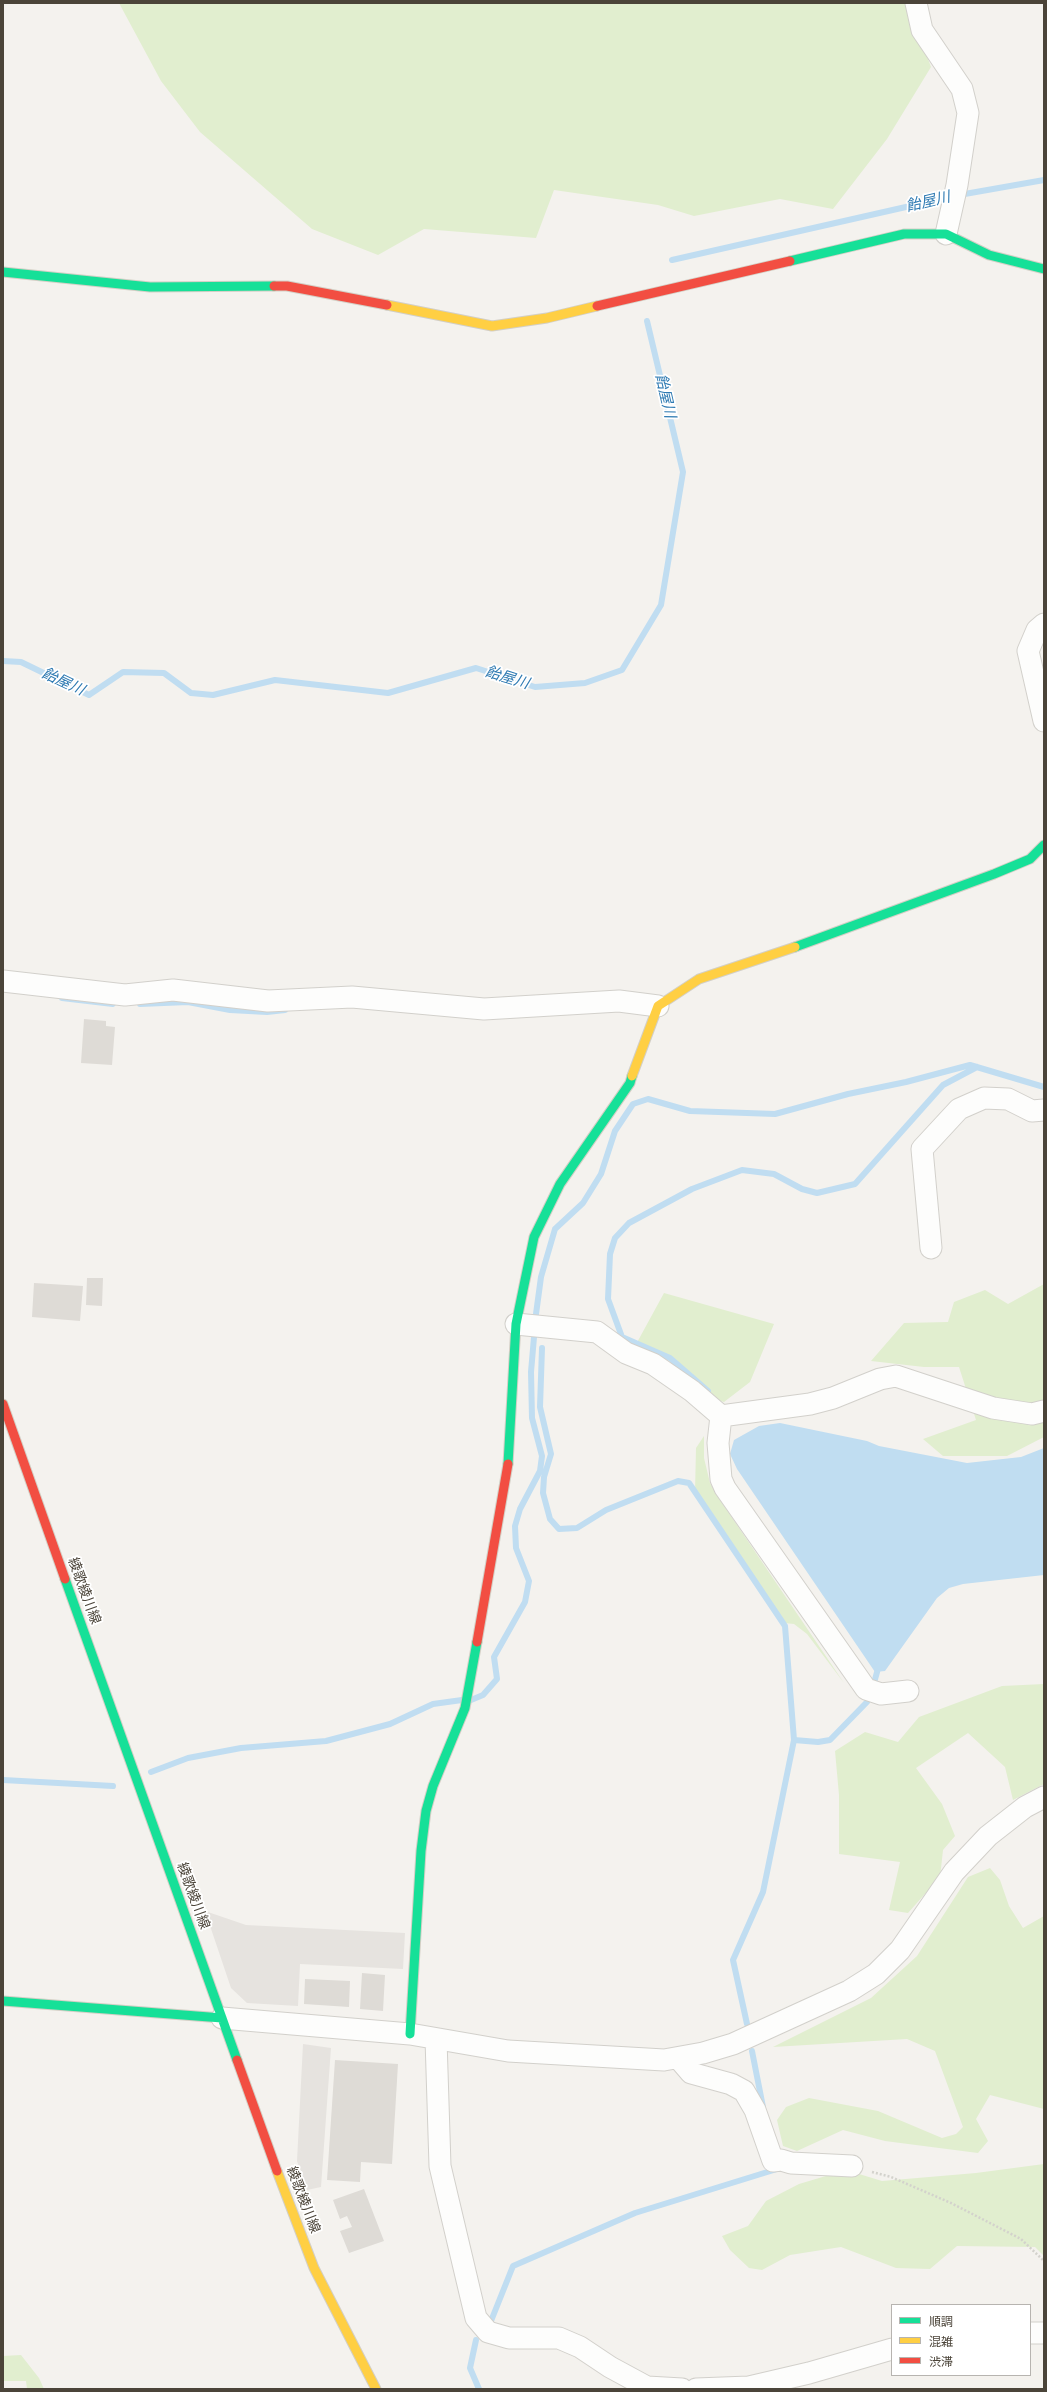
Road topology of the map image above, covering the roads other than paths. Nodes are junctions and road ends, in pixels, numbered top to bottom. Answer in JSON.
{"nodes":[{"id":1,"x":916,"y":3,"type":"edge"},
{"id":2,"x":946,"y":234,"type":"junction"},
{"id":3,"x":1044,"y":269,"type":"edge"},
{"id":4,"x":3,"y":272,"type":"edge"},
{"id":5,"x":1044,"y":624,"type":"edge"},
{"id":6,"x":1044,"y":721,"type":"edge"},
{"id":7,"x":1044,"y":845,"type":"edge"},
{"id":8,"x":3,"y":981,"type":"edge"},
{"id":9,"x":658,"y":1006,"type":"junction"},
{"id":10,"x":1044,"y":1110,"type":"edge"},
{"id":11,"x":931,"y":1248,"type":"dead end"},
{"id":12,"x":529,"y":1325,"type":"junction"},
{"id":13,"x":3,"y":1404,"type":"edge"},
{"id":14,"x":1044,"y":1411,"type":"edge"},
{"id":15,"x":721,"y":1416,"type":"junction"},
{"id":16,"x":908,"y":1691,"type":"dead end"},
{"id":17,"x":1044,"y":1797,"type":"edge"},
{"id":18,"x":3,"y":2001,"type":"edge"},
{"id":19,"x":222,"y":2018,"type":"junction"},
{"id":20,"x":410,"y":2034,"type":"junction"},
{"id":21,"x":436,"y":2039,"type":"junction"},
{"id":22,"x":679,"y":2059,"type":"junction"},
{"id":23,"x":852,"y":2166,"type":"road end"},
{"id":24,"x":1044,"y":2332,"type":"edge"},
{"id":25,"x":1031,"y":2333,"type":"edge"},
{"id":26,"x":891,"y":2349,"type":"edge"},
{"id":27,"x":376,"y":2389,"type":"edge"},
{"id":28,"x":682,"y":2389,"type":"edge"},
{"id":29,"x":696,"y":2389,"type":"edge"}],
"edges":[{"from":1,"to":2,"type":"street"},
{"from":2,"to":3,"type":"street"},
{"from":2,"to":4,"type":"street"},
{"from":5,"to":6,"type":"street"},
{"from":7,"to":9,"type":"street"},
{"from":8,"to":9,"type":"street"},
{"from":9,"to":12,"type":"street"},
{"from":10,"to":11,"type":"street"},
{"from":12,"to":15,"type":"street"},
{"from":12,"to":20,"type":"street"},
{"from":13,"to":19,"type":"street","name":"綾歌綾川線"},
{"from":14,"to":15,"type":"street"},
{"from":15,"to":16,"type":"street"},
{"from":17,"to":22,"type":"street"},
{"from":18,"to":19,"type":"street"},
{"from":19,"to":20,"type":"street"},
{"from":19,"to":27,"type":"street","name":"綾歌綾川線"},
{"from":20,"to":21,"type":"street"},
{"from":21,"to":22,"type":"street"},
{"from":21,"to":28,"type":"street"},
{"from":22,"to":23,"type":"street"},
{"from":24,"to":25,"type":"street"},
{"from":26,"to":29,"type":"street"}]}
